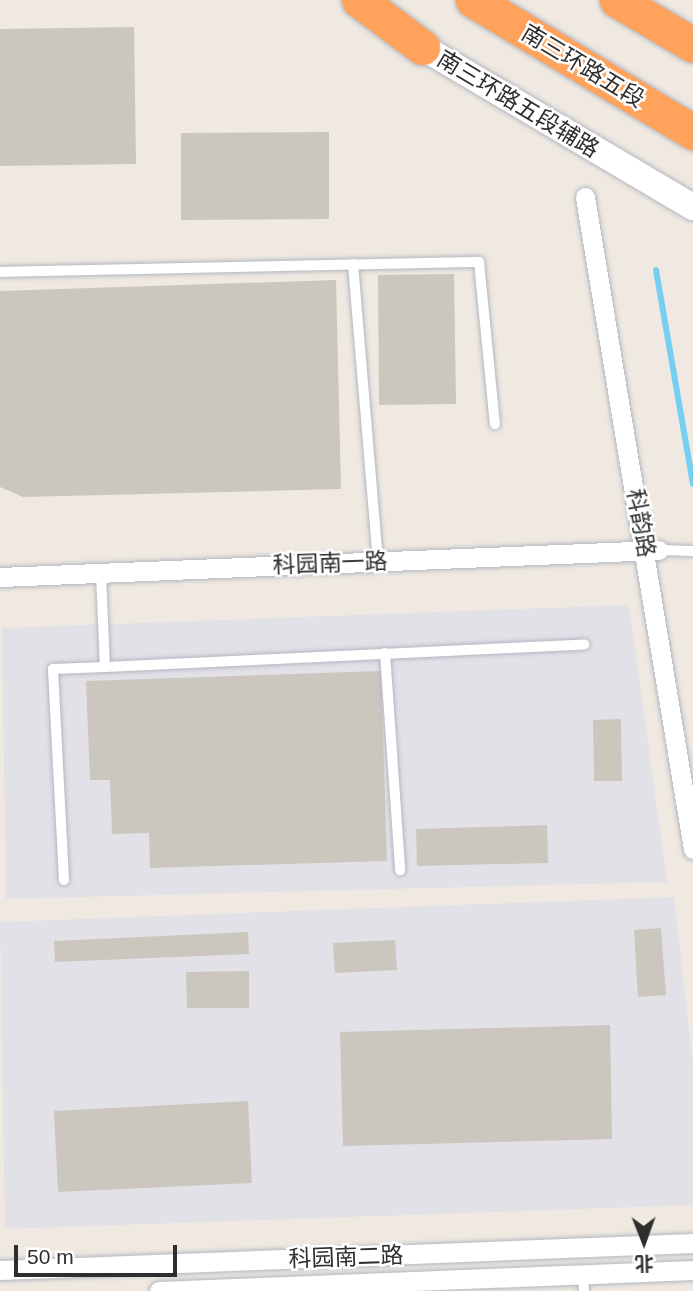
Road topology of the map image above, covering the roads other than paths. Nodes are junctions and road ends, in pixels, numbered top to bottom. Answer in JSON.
{"nodes":[{"id":1,"x":343,"y":0,"type":"edge"},
{"id":2,"x":359,"y":0,"type":"edge"},
{"id":3,"x":473,"y":0,"type":"edge"},
{"id":4,"x":617,"y":0,"type":"edge"},
{"id":5,"x":693,"y":46,"type":"edge"},
{"id":6,"x":422,"y":47,"type":"junction"},
{"id":7,"x":693,"y":132,"type":"edge"},
{"id":8,"x":585,"y":197,"type":"dead end"},
{"id":9,"x":693,"y":207,"type":"edge"},
{"id":10,"x":353,"y":264,"type":"junction"},
{"id":11,"x":0,"y":272,"type":"edge"},
{"id":12,"x":495,"y":424,"type":"dead end"},
{"id":13,"x":653,"y":551,"type":"junction"},
{"id":14,"x":693,"y":551,"type":"edge"},
{"id":15,"x":378,"y":561,"type":"junction"},
{"id":16,"x":100,"y":573,"type":"junction"},
{"id":17,"x":0,"y":577,"type":"edge"},
{"id":18,"x":584,"y":644,"type":"dead end"},
{"id":19,"x":385,"y":653,"type":"junction"},
{"id":20,"x":105,"y":667,"type":"junction"},
{"id":21,"x":693,"y":849,"type":"edge"},
{"id":22,"x":400,"y":870,"type":"dead end"},
{"id":23,"x":64,"y":880,"type":"dead end"},
{"id":24,"x":693,"y":1243,"type":"edge"},
{"id":25,"x":0,"y":1270,"type":"edge"},
{"id":26,"x":693,"y":1270,"type":"edge"},
{"id":27,"x":583,"y":1282,"type":"edge"},
{"id":28,"x":159,"y":1291,"type":"edge"}],
"edges":[{"from":1,"to":6,"type":"main road","name":"南三环路五段辅路"},
{"from":2,"to":6,"type":"highway"},
{"from":3,"to":7,"type":"highway","name":"南三环路五段"},
{"from":4,"to":5,"type":"highway"},
{"from":6,"to":9,"type":"main road","name":"南三环路五段辅路"},
{"from":8,"to":13,"type":"street","name":"科韵路"},
{"from":10,"to":11,"type":"lane"},
{"from":10,"to":12,"type":"lane"},
{"from":10,"to":15,"type":"lane"},
{"from":13,"to":14,"type":"lane"},
{"from":13,"to":15,"type":"street","name":"科园南一路"},
{"from":13,"to":21,"type":"street","name":"科韵路"},
{"from":15,"to":16,"type":"street","name":"科园南一路"},
{"from":16,"to":17,"type":"street","name":"科园南一路"},
{"from":16,"to":20,"type":"lane"},
{"from":18,"to":19,"type":"lane"},
{"from":19,"to":20,"type":"lane"},
{"from":19,"to":22,"type":"lane"},
{"from":20,"to":23,"type":"lane"},
{"from":24,"to":25,"type":"street","name":"科园南二路"},
{"from":26,"to":27,"type":"street","name":"科园南二路"},
{"from":27,"to":28,"type":"street","name":"科园南二路"}]}
